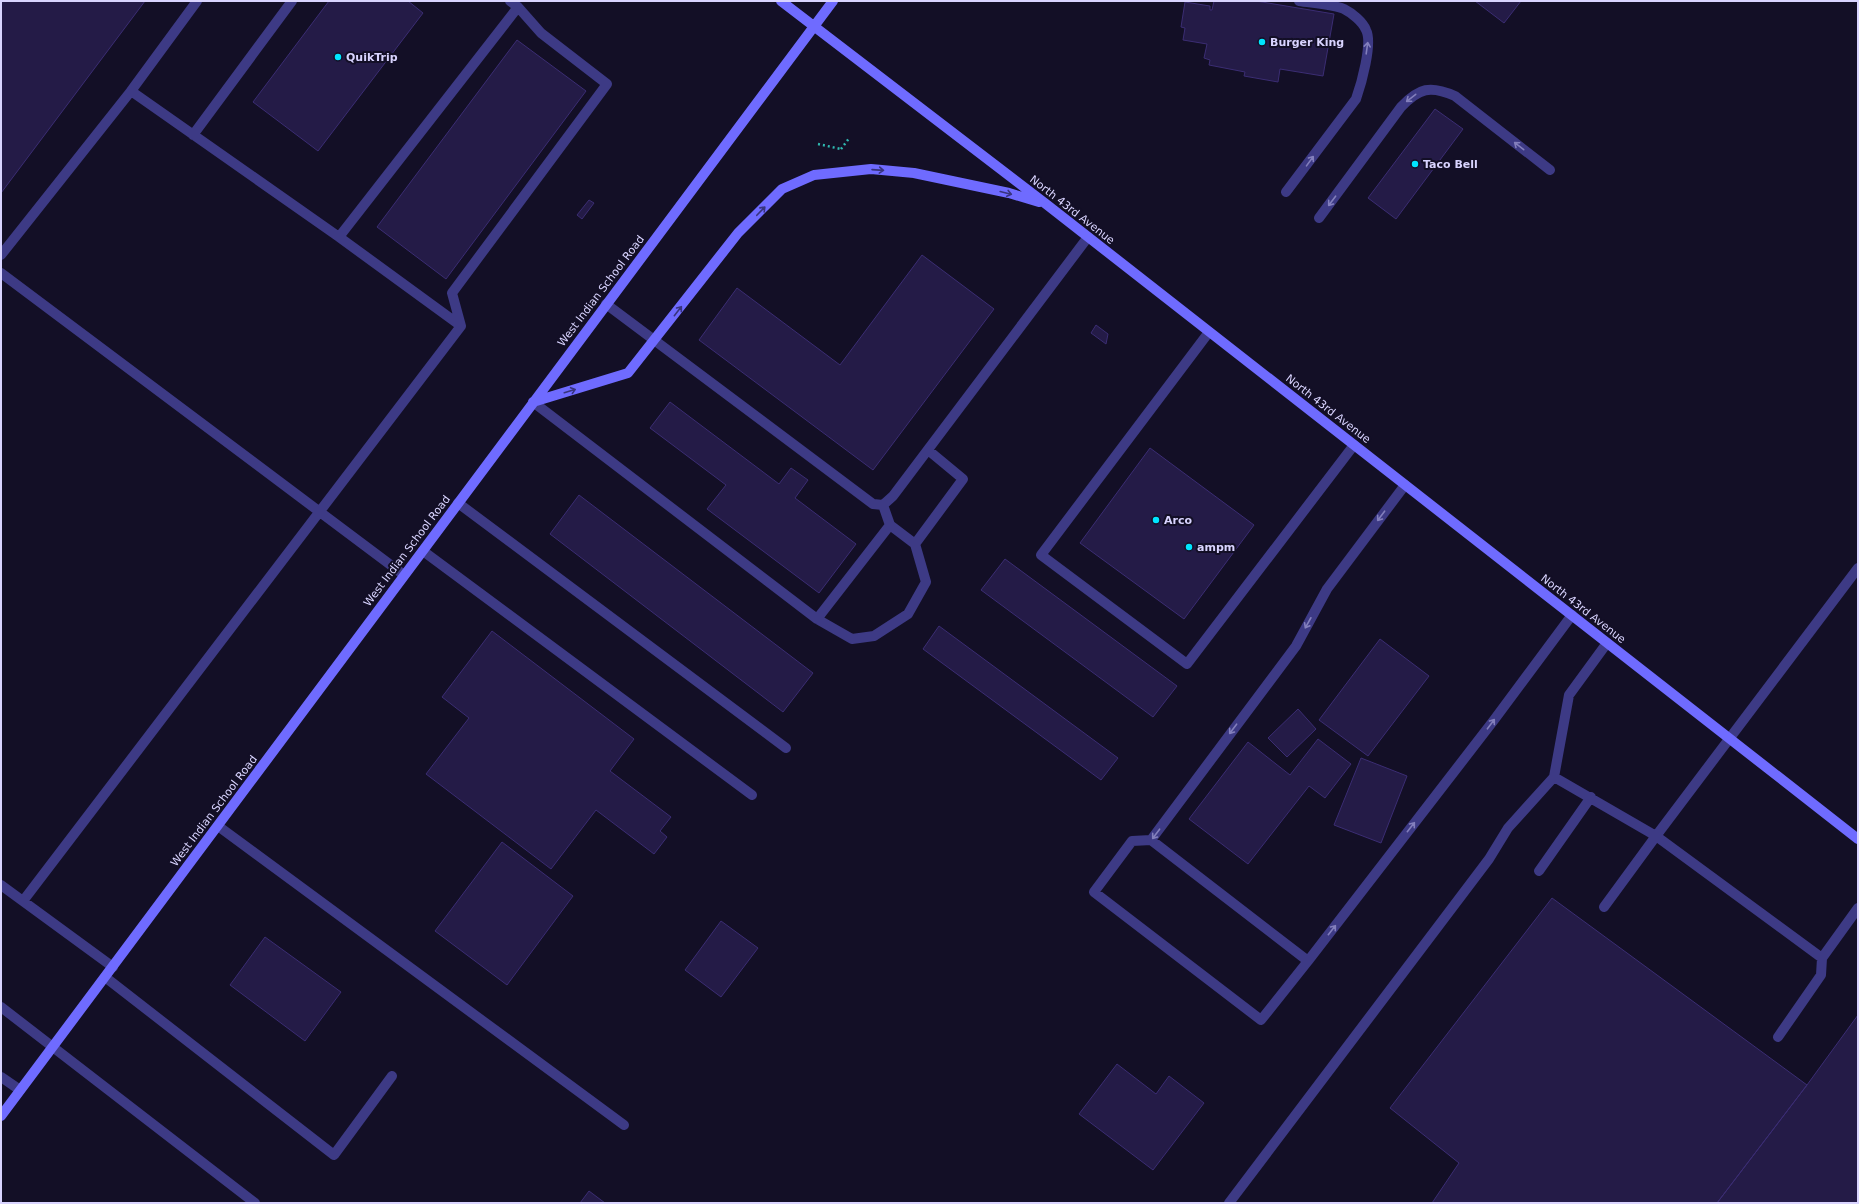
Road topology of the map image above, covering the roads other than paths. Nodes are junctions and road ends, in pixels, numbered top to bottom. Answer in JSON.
{"nodes":[{"id":1,"x":197,"y":1,"type":"edge"},
{"id":2,"x":292,"y":1,"type":"edge"},
{"id":3,"x":781,"y":1,"type":"edge"},
{"id":4,"x":833,"y":1,"type":"edge"},
{"id":5,"x":1299,"y":1,"type":"edge"},
{"id":6,"x":514,"y":4,"type":"edge"},
{"id":7,"x":814,"y":26,"type":"junction"},
{"id":8,"x":131,"y":91,"type":"junction"},
{"id":9,"x":193,"y":134,"type":"junction"},
{"id":10,"x":1550,"y":170,"type":"dead end"},
{"id":11,"x":1286,"y":192,"type":"dead end"},
{"id":12,"x":1046,"y":204,"type":"junction"},
{"id":13,"x":1319,"y":218,"type":"dead end"},
{"id":14,"x":339,"y":237,"type":"junction"},
{"id":15,"x":1088,"y":237,"type":"junction"},
{"id":16,"x":1,"y":255,"type":"edge"},
{"id":17,"x":1,"y":273,"type":"edge"},
{"id":18,"x":606,"y":304,"type":"junction"},
{"id":19,"x":461,"y":326,"type":"junction"},
{"id":20,"x":1209,"y":332,"type":"junction"},
{"id":21,"x":654,"y":342,"type":"junction"},
{"id":22,"x":533,"y":402,"type":"junction"},
{"id":23,"x":1354,"y":445,"type":"junction"},
{"id":24,"x":928,"y":450,"type":"junction"},
{"id":25,"x":1405,"y":485,"type":"junction"},
{"id":26,"x":458,"y":503,"type":"junction"},
{"id":27,"x":883,"y":504,"type":"junction"},
{"id":28,"x":318,"y":512,"type":"junction"},
{"id":29,"x":890,"y":525,"type":"junction"},
{"id":30,"x":915,"y":544,"type":"junction"},
{"id":31,"x":423,"y":551,"type":"junction"},
{"id":32,"x":1858,"y":568,"type":"edge"},
{"id":33,"x":404,"y":575,"type":"junction"},
{"id":34,"x":1572,"y":615,"type":"junction"},
{"id":35,"x":817,"y":620,"type":"junction"},
{"id":36,"x":1607,"y":643,"type":"junction"},
{"id":37,"x":1728,"y":738,"type":"junction"},
{"id":38,"x":786,"y":748,"type":"dead end"},
{"id":39,"x":1554,"y":777,"type":"junction"},
{"id":40,"x":752,"y":795,"type":"dead end"},
{"id":41,"x":1591,"y":797,"type":"junction"},
{"id":42,"x":218,"y":826,"type":"junction"},
{"id":43,"x":1656,"y":836,"type":"junction"},
{"id":44,"x":1858,"y":839,"type":"edge"},
{"id":45,"x":1151,"y":840,"type":"junction"},
{"id":46,"x":1539,"y":871,"type":"dead end"},
{"id":47,"x":1,"y":885,"type":"edge"},
{"id":48,"x":23,"y":902,"type":"junction"},
{"id":49,"x":1604,"y":907,"type":"dead end"},
{"id":50,"x":1858,"y":908,"type":"edge"},
{"id":51,"x":1822,"y":958,"type":"junction"},
{"id":52,"x":1308,"y":961,"type":"junction"},
{"id":53,"x":113,"y":967,"type":"junction"},
{"id":54,"x":105,"y":977,"type":"junction"},
{"id":55,"x":1,"y":1007,"type":"edge"},
{"id":56,"x":1778,"y":1037,"type":"dead end"},
{"id":57,"x":53,"y":1047,"type":"junction"},
{"id":58,"x":392,"y":1076,"type":"dead end"},
{"id":59,"x":1,"y":1077,"type":"edge"},
{"id":60,"x":20,"y":1090,"type":"junction"},
{"id":61,"x":1,"y":1116,"type":"edge"},
{"id":62,"x":624,"y":1125,"type":"dead end"},
{"id":63,"x":254,"y":1203,"type":"edge"},
{"id":64,"x":1229,"y":1203,"type":"edge"}],
"edges":[{"from":1,"to":8,"type":"lane"},
{"from":2,"to":9,"type":"lane"},
{"from":3,"to":7,"type":"main road","name":"North 43rd Avenue"},
{"from":4,"to":7,"type":"main road","name":"West Indian School Road"},
{"from":11,"to":5,"type":"lane","one_way":true},
{"from":6,"to":14,"type":"lane"},
{"from":6,"to":19,"type":"lane"},
{"from":7,"to":12,"type":"main road","name":"North 43rd Avenue"},
{"from":7,"to":18,"type":"main road","name":"West Indian School Road"},
{"from":8,"to":9,"type":"lane"},
{"from":8,"to":16,"type":"lane"},
{"from":9,"to":14,"type":"lane"},
{"from":10,"to":13,"type":"lane","one_way":true},
{"from":12,"to":15,"type":"main road","name":"North 43rd Avenue"},
{"from":21,"to":12,"type":"main road","one_way":true},
{"from":14,"to":19,"type":"lane"},
{"from":15,"to":20,"type":"main road","name":"North 43rd Avenue"},
{"from":15,"to":24,"type":"lane"},
{"from":17,"to":28,"type":"lane"},
{"from":18,"to":21,"type":"lane"},
{"from":18,"to":22,"type":"main road","name":"West Indian School Road"},
{"from":19,"to":28,"type":"lane"},
{"from":20,"to":23,"type":"main road","name":"North 43rd Avenue"},
{"from":20,"to":23,"type":"lane"},
{"from":22,"to":21,"type":"main road","one_way":true},
{"from":21,"to":27,"type":"lane"},
{"from":22,"to":26,"type":"main road","name":"West Indian School Road"},
{"from":22,"to":35,"type":"lane"},
{"from":23,"to":25,"type":"main road","name":"North 43rd Avenue"},
{"from":24,"to":27,"type":"lane"},
{"from":24,"to":30,"type":"lane"},
{"from":25,"to":34,"type":"main road","name":"North 43rd Avenue"},
{"from":25,"to":45,"type":"lane","one_way":true},
{"from":26,"to":31,"type":"main road","name":"West Indian School Road"},
{"from":26,"to":38,"type":"lane"},
{"from":27,"to":29,"type":"lane"},
{"from":28,"to":33,"type":"lane"},
{"from":28,"to":48,"type":"lane"},
{"from":29,"to":30,"type":"lane"},
{"from":29,"to":35,"type":"lane"},
{"from":30,"to":35,"type":"lane"},
{"from":31,"to":33,"type":"main road","name":"West Indian School Road"},
{"from":31,"to":40,"type":"lane"},
{"from":32,"to":37,"type":"lane"},
{"from":33,"to":42,"type":"main road","name":"West Indian School Road"},
{"from":34,"to":36,"type":"main road","name":"North 43rd Avenue"},
{"from":52,"to":34,"type":"lane","one_way":true},
{"from":36,"to":37,"type":"main road","name":"North 43rd Avenue"},
{"from":36,"to":39,"type":"lane"},
{"from":37,"to":43,"type":"lane"},
{"from":37,"to":44,"type":"main road","name":"North 43rd Avenue"},
{"from":39,"to":41,"type":"lane"},
{"from":39,"to":64,"type":"lane"},
{"from":41,"to":43,"type":"lane"},
{"from":41,"to":46,"type":"lane"},
{"from":42,"to":53,"type":"main road","name":"West Indian School Road"},
{"from":42,"to":62,"type":"lane"},
{"from":43,"to":49,"type":"lane"},
{"from":43,"to":51,"type":"lane"},
{"from":45,"to":52,"type":"lane"},
{"from":45,"to":52,"type":"lane"},
{"from":47,"to":48,"type":"lane"},
{"from":48,"to":53,"type":"lane"},
{"from":50,"to":51,"type":"lane"},
{"from":51,"to":56,"type":"lane"},
{"from":53,"to":54,"type":"main road","name":"West Indian School Road"},
{"from":54,"to":57,"type":"main road","name":"West Indian School Road"},
{"from":54,"to":58,"type":"lane"},
{"from":55,"to":57,"type":"lane"},
{"from":57,"to":60,"type":"main road","name":"West Indian School Road"},
{"from":57,"to":63,"type":"lane"},
{"from":59,"to":60,"type":"lane"},
{"from":60,"to":61,"type":"main road","name":"West Indian School Road"}]}
